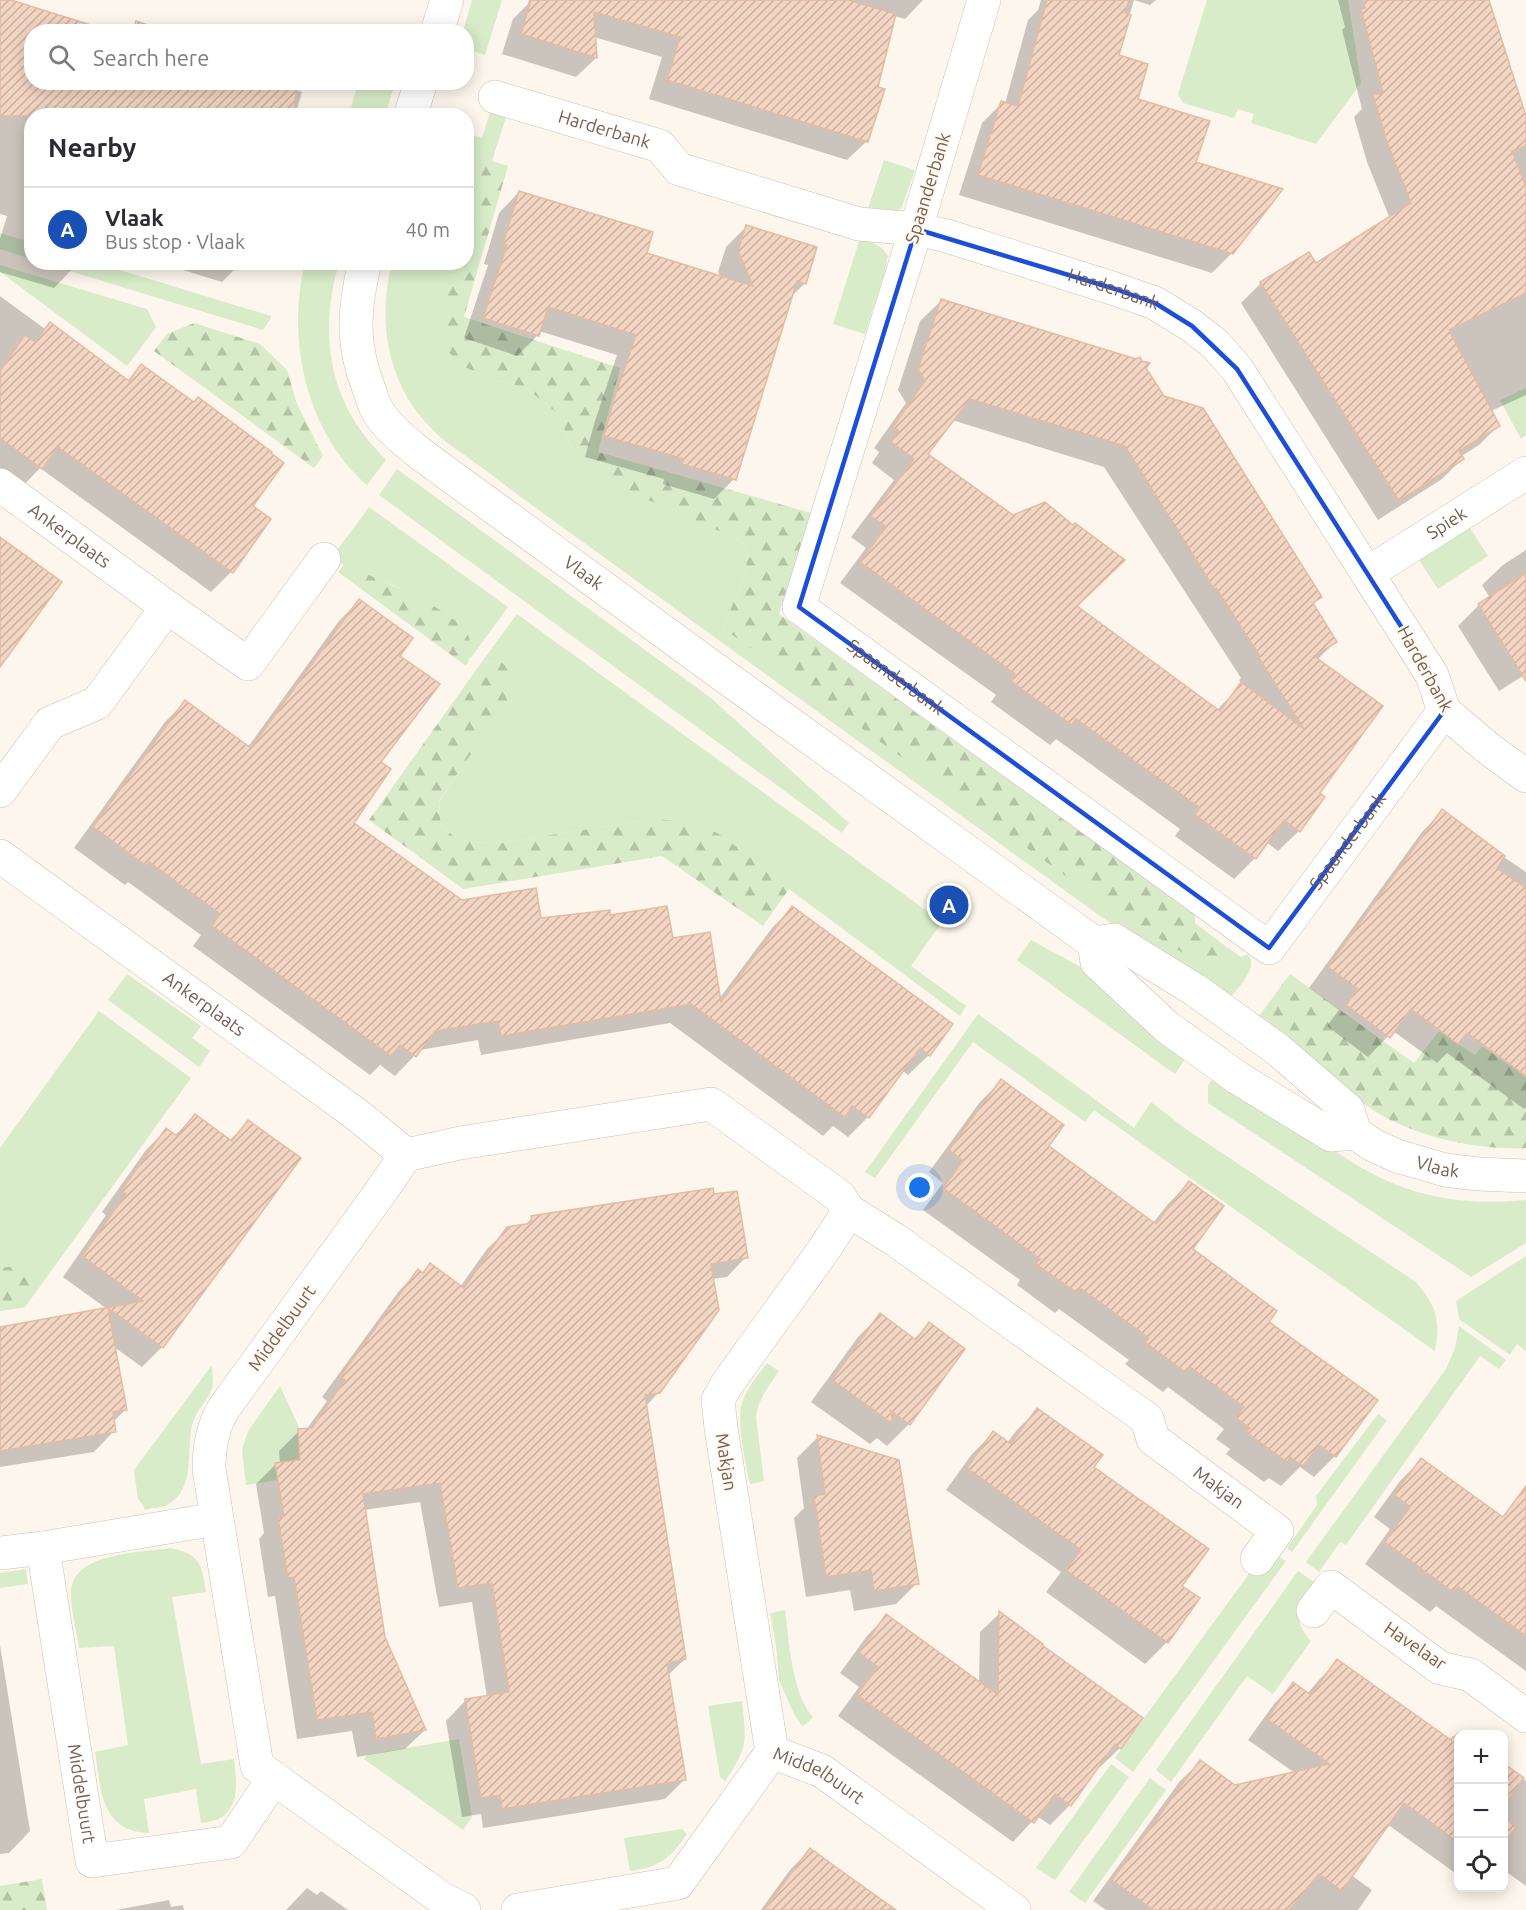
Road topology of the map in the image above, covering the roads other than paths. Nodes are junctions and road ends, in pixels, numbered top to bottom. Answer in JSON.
{"nodes":[{"id":1,"x":447,"y":0,"type":"edge"},
{"id":2,"x":984,"y":0,"type":"edge"},
{"id":3,"x":440,"y":24,"type":"edge"},
{"id":4,"x":418,"y":90,"type":"edge"},
{"id":5,"x":495,"y":96,"type":"dead end"},
{"id":6,"x":413,"y":108,"type":"edge"},
{"id":7,"x":916,"y":229,"type":"junction"},
{"id":8,"x":363,"y":270,"type":"edge"},
{"id":9,"x":1526,"y":473,"type":"edge"},
{"id":10,"x":0,"y":485,"type":"edge"},
{"id":11,"x":324,"y":559,"type":"dead end"},
{"id":12,"x":1368,"y":573,"type":"junction"},
{"id":13,"x":167,"y":607,"type":"junction"},
{"id":14,"x":1444,"y":711,"type":"junction"},
{"id":15,"x":1526,"y":776,"type":"edge"},
{"id":16,"x":0,"y":791,"type":"edge"},
{"id":17,"x":0,"y":856,"type":"edge"},
{"id":18,"x":1094,"y":943,"type":"junction"},
{"id":19,"x":1355,"y":1133,"type":"junction"},
{"id":20,"x":406,"y":1155,"type":"junction"},
{"id":21,"x":1526,"y":1176,"type":"edge"},
{"id":22,"x":849,"y":1211,"type":"junction"},
{"id":23,"x":216,"y":1519,"type":"junction"},
{"id":24,"x":43,"y":1548,"type":"junction"},
{"id":25,"x":0,"y":1553,"type":"edge"},
{"id":26,"x":1257,"y":1559,"type":"dead end"},
{"id":27,"x":1313,"y":1611,"type":"dead end"},
{"id":28,"x":1526,"y":1716,"type":"edge"},
{"id":29,"x":772,"y":1752,"type":"junction"},
{"id":30,"x":274,"y":1778,"type":"junction"},
{"id":31,"x":538,"y":1908,"type":"edge"},
{"id":32,"x":464,"y":1910,"type":"edge"},
{"id":33,"x":1014,"y":1910,"type":"edge"}],
"edges":[{"from":1,"to":3,"type":"street"},
{"from":2,"to":7,"type":"street","name":"Spaanderbank"},
{"from":4,"to":6,"type":"street"},
{"from":5,"to":7,"type":"street","name":"Harderbank"},
{"from":7,"to":12,"type":"street","name":"Harderbank"},
{"from":7,"to":14,"type":"street","name":"Spaanderbank"},
{"from":8,"to":18,"type":"street","name":"Vlaak"},
{"from":9,"to":12,"type":"street","name":"Spiek"},
{"from":10,"to":13,"type":"street","name":"Ankerplaats"},
{"from":11,"to":13,"type":"street","name":"Ankerplaats"},
{"from":12,"to":14,"type":"street","name":"Harderbank"},
{"from":13,"to":16,"type":"street"},
{"from":14,"to":15,"type":"street","name":"Harderbank"},
{"from":17,"to":20,"type":"street","name":"Ankerplaats"},
{"from":18,"to":19,"type":"street"},
{"from":18,"to":19,"type":"street","name":"Vlaak"},
{"from":19,"to":21,"type":"street","name":"Vlaak"},
{"from":20,"to":22,"type":"street","name":"Makjan"},
{"from":20,"to":23,"type":"street","name":"Middelbuurt"},
{"from":22,"to":26,"type":"street","name":"Makjan"},
{"from":22,"to":29,"type":"street","name":"Makjan"},
{"from":23,"to":24,"type":"street"},
{"from":23,"to":30,"type":"street","name":"Middelbuurt"},
{"from":24,"to":25,"type":"street"},
{"from":24,"to":30,"type":"street","name":"Middelbuurt"},
{"from":27,"to":28,"type":"street","name":"Havelaar"},
{"from":29,"to":31,"type":"street","name":"Middelbuurt"},
{"from":29,"to":33,"type":"street","name":"Middelbuurt"},
{"from":30,"to":32,"type":"street","name":"Middelbuurt"}]}
